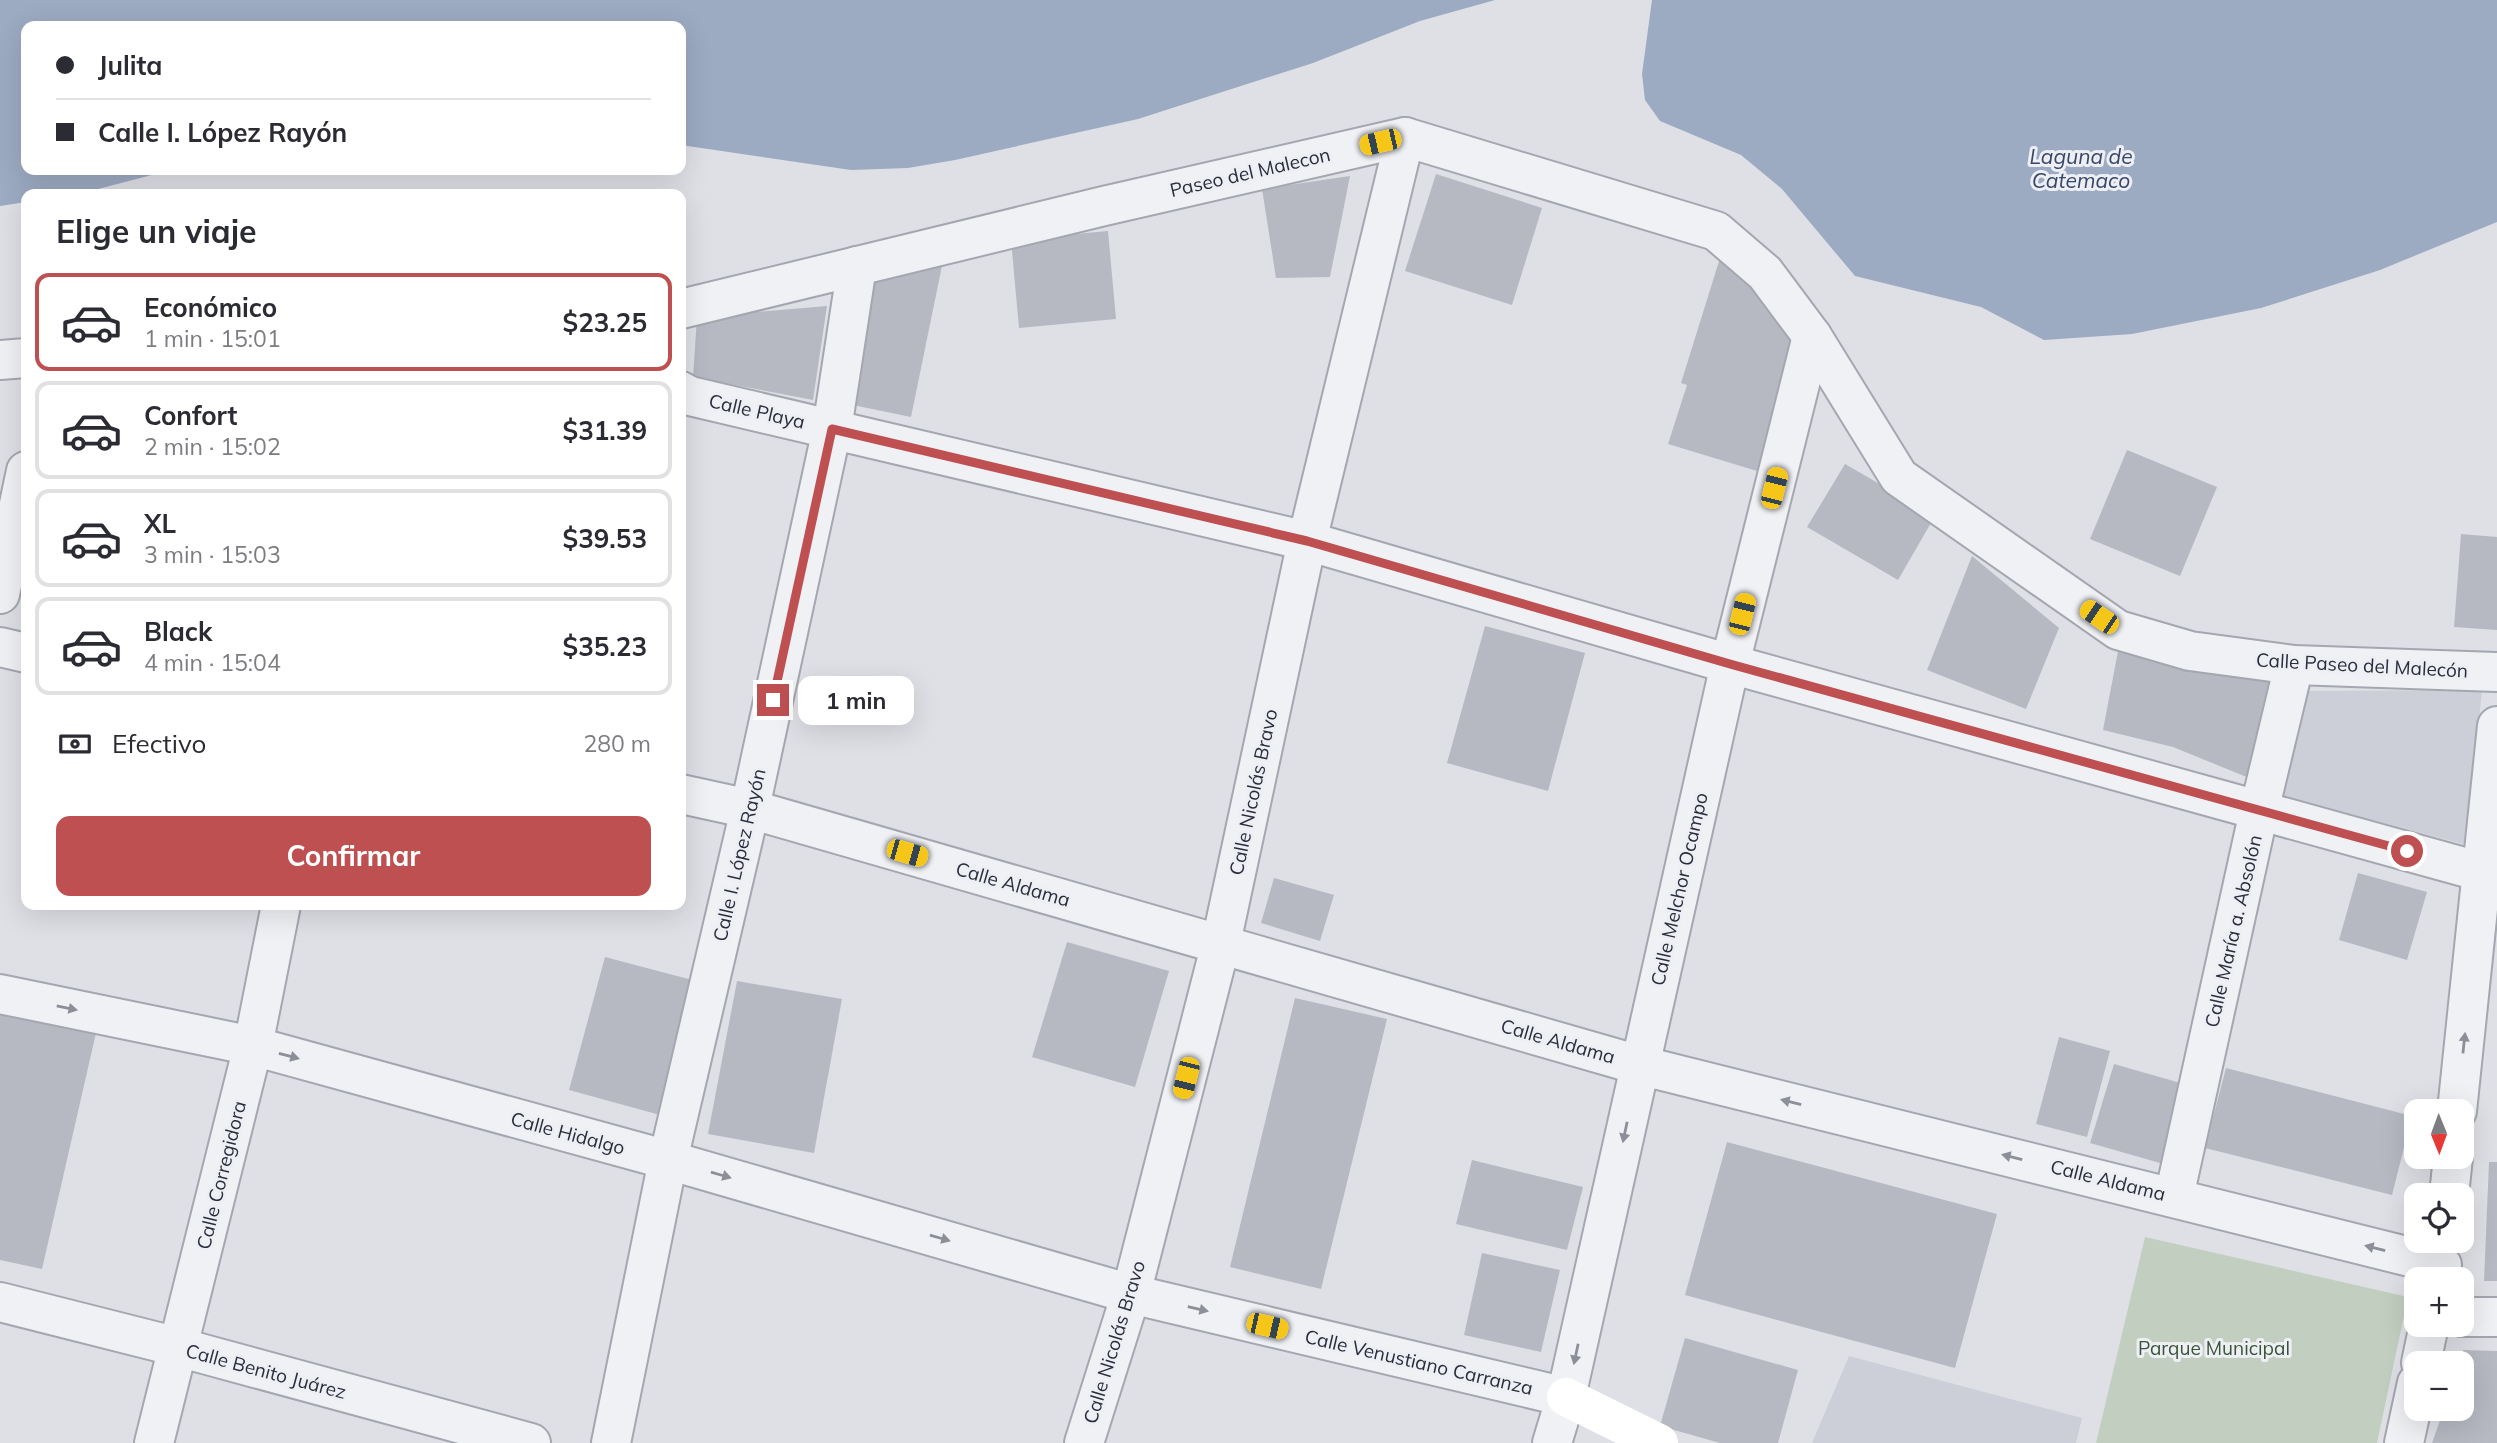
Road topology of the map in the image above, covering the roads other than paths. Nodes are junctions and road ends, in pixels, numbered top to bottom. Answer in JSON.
{"nodes":[{"id":1,"x":1405,"y":137,"type":"junction"},
{"id":2,"x":857,"y":266,"type":"junction"},
{"id":3,"x":686,"y":308,"type":"edge"},
{"id":4,"x":1811,"y":337,"type":"junction"},
{"id":5,"x":21,"y":358,"type":"edge"},
{"id":6,"x":0,"y":360,"type":"edge"},
{"id":7,"x":686,"y":394,"type":"edge"},
{"id":8,"x":832,"y":429,"type":"junction"},
{"id":9,"x":21,"y":495,"type":"edge"},
{"id":10,"x":1307,"y":541,"type":"junction"},
{"id":11,"x":0,"y":594,"type":"edge"},
{"id":12,"x":0,"y":647,"type":"edge"},
{"id":13,"x":21,"y":652,"type":"edge"},
{"id":14,"x":1730,"y":664,"type":"junction"},
{"id":15,"x":2294,"y":665,"type":"junction"},
{"id":16,"x":2497,"y":672,"type":"edge"},
{"id":17,"x":2497,"y":726,"type":"edge"},
{"id":18,"x":686,"y":795,"type":"edge"},
{"id":19,"x":750,"y":809,"type":"junction"},
{"id":20,"x":2259,"y":811,"type":"junction"},
{"id":21,"x":2489,"y":872,"type":"edge"},
{"id":22,"x":280,"y":910,"type":"edge"},
{"id":23,"x":1221,"y":943,"type":"junction"},
{"id":24,"x":0,"y":995,"type":"edge"},
{"id":25,"x":253,"y":1046,"type":"junction"},
{"id":26,"x":1639,"y":1065,"type":"junction"},
{"id":27,"x":2459,"y":1099,"type":"edge"},
{"id":28,"x":668,"y":1160,"type":"junction"},
{"id":29,"x":2174,"y":1197,"type":"junction"},
{"id":30,"x":2441,"y":1262,"type":"edge"},
{"id":31,"x":1131,"y":1294,"type":"junction"},
{"id":32,"x":0,"y":1302,"type":"edge"},
{"id":33,"x":2474,"y":1317,"type":"edge"},
{"id":34,"x":2497,"y":1317,"type":"edge"},
{"id":35,"x":178,"y":1347,"type":"junction"},
{"id":36,"x":1566,"y":1397,"type":"junction"},
{"id":37,"x":2409,"y":1421,"type":"edge"},
{"id":38,"x":154,"y":1443,"type":"edge"},
{"id":39,"x":531,"y":1443,"type":"edge"},
{"id":40,"x":611,"y":1443,"type":"edge"},
{"id":41,"x":1084,"y":1443,"type":"edge"},
{"id":42,"x":1552,"y":1443,"type":"edge"},
{"id":43,"x":1658,"y":1443,"type":"edge"},
{"id":44,"x":2404,"y":1443,"type":"edge"}],
"edges":[{"from":1,"to":2,"type":"street","name":"Paseo del Malecon"},
{"from":1,"to":4,"type":"street","name":"Paseo del Malecon"},
{"from":1,"to":10,"type":"street","name":"Calle Nicolás Bravo"},
{"from":2,"to":3,"type":"street","name":"Paseo del Malecon"},
{"from":2,"to":8,"type":"street","name":"Calle I. López Rayón"},
{"from":4,"to":14,"type":"street","name":"Calle Melchor Ocampo"},
{"from":4,"to":15,"type":"street","name":"Calle Paseo del Malecón"},
{"from":5,"to":6,"type":"street"},
{"from":7,"to":8,"type":"street","name":"Calle Playa"},
{"from":8,"to":10,"type":"street","name":"Calle Playa"},
{"from":8,"to":19,"type":"street","name":"Calle I. López Rayón"},
{"from":9,"to":11,"type":"street"},
{"from":10,"to":14,"type":"street","name":"Calle Playa"},
{"from":10,"to":23,"type":"street","name":"Calle Nicolás Bravo"},
{"from":12,"to":13,"type":"street"},
{"from":14,"to":20,"type":"street","name":"Calle Playa"},
{"from":14,"to":26,"type":"street","name":"Calle Melchor Ocampo"},
{"from":15,"to":16,"type":"street","name":"Calle Paseo del Malecón"},
{"from":15,"to":20,"type":"street","name":"Calle María a. Absolón"},
{"from":17,"to":21,"type":"street"},
{"from":18,"to":19,"type":"street","name":"Calle Aldama"},
{"from":19,"to":23,"type":"street","name":"Calle Aldama"},
{"from":19,"to":28,"type":"street","name":"Calle I. López Rayón"},
{"from":20,"to":21,"type":"street","name":"Calle Playa"},
{"from":20,"to":29,"type":"street","name":"Calle María a. Absolón"},
{"from":27,"to":21,"type":"street","one_way":true},
{"from":22,"to":25,"type":"street","name":"Calle Corregidora"},
{"from":23,"to":26,"type":"street","name":"Calle Aldama"},
{"from":23,"to":31,"type":"street","name":"Calle Nicolás Bravo"},
{"from":24,"to":25,"type":"street","name":"Calle Hidalgo","one_way":true},
{"from":25,"to":28,"type":"street","name":"Calle Hidalgo","one_way":true},
{"from":25,"to":35,"type":"street","name":"Calle Corregidora"},
{"from":29,"to":26,"type":"street","name":"Calle Aldama","one_way":true},
{"from":26,"to":36,"type":"street","name":"Calle Melchor Ocampo","one_way":true},
{"from":28,"to":31,"type":"street","name":"Calle Hidalgo","one_way":true},
{"from":28,"to":40,"type":"street","name":"Calle I. López Rayón"},
{"from":30,"to":29,"type":"street","name":"Calle Aldama","one_way":true},
{"from":31,"to":36,"type":"street","name":"Calle Venustiano Carranza","one_way":true},
{"from":31,"to":41,"type":"street","name":"Calle Nicolás Bravo"},
{"from":32,"to":35,"type":"street","name":"Calle Benito Juárez"},
{"from":33,"to":34,"type":"street"},
{"from":35,"to":38,"type":"street","name":"Calle Corregidora"},
{"from":35,"to":39,"type":"street","name":"Calle Benito Juárez"},
{"from":36,"to":42,"type":"street","name":"Calle Melchor Ocampo"},
{"from":36,"to":43,"type":"street","name":"Calle Venustiano Carranza"},
{"from":37,"to":44,"type":"street"}]}
